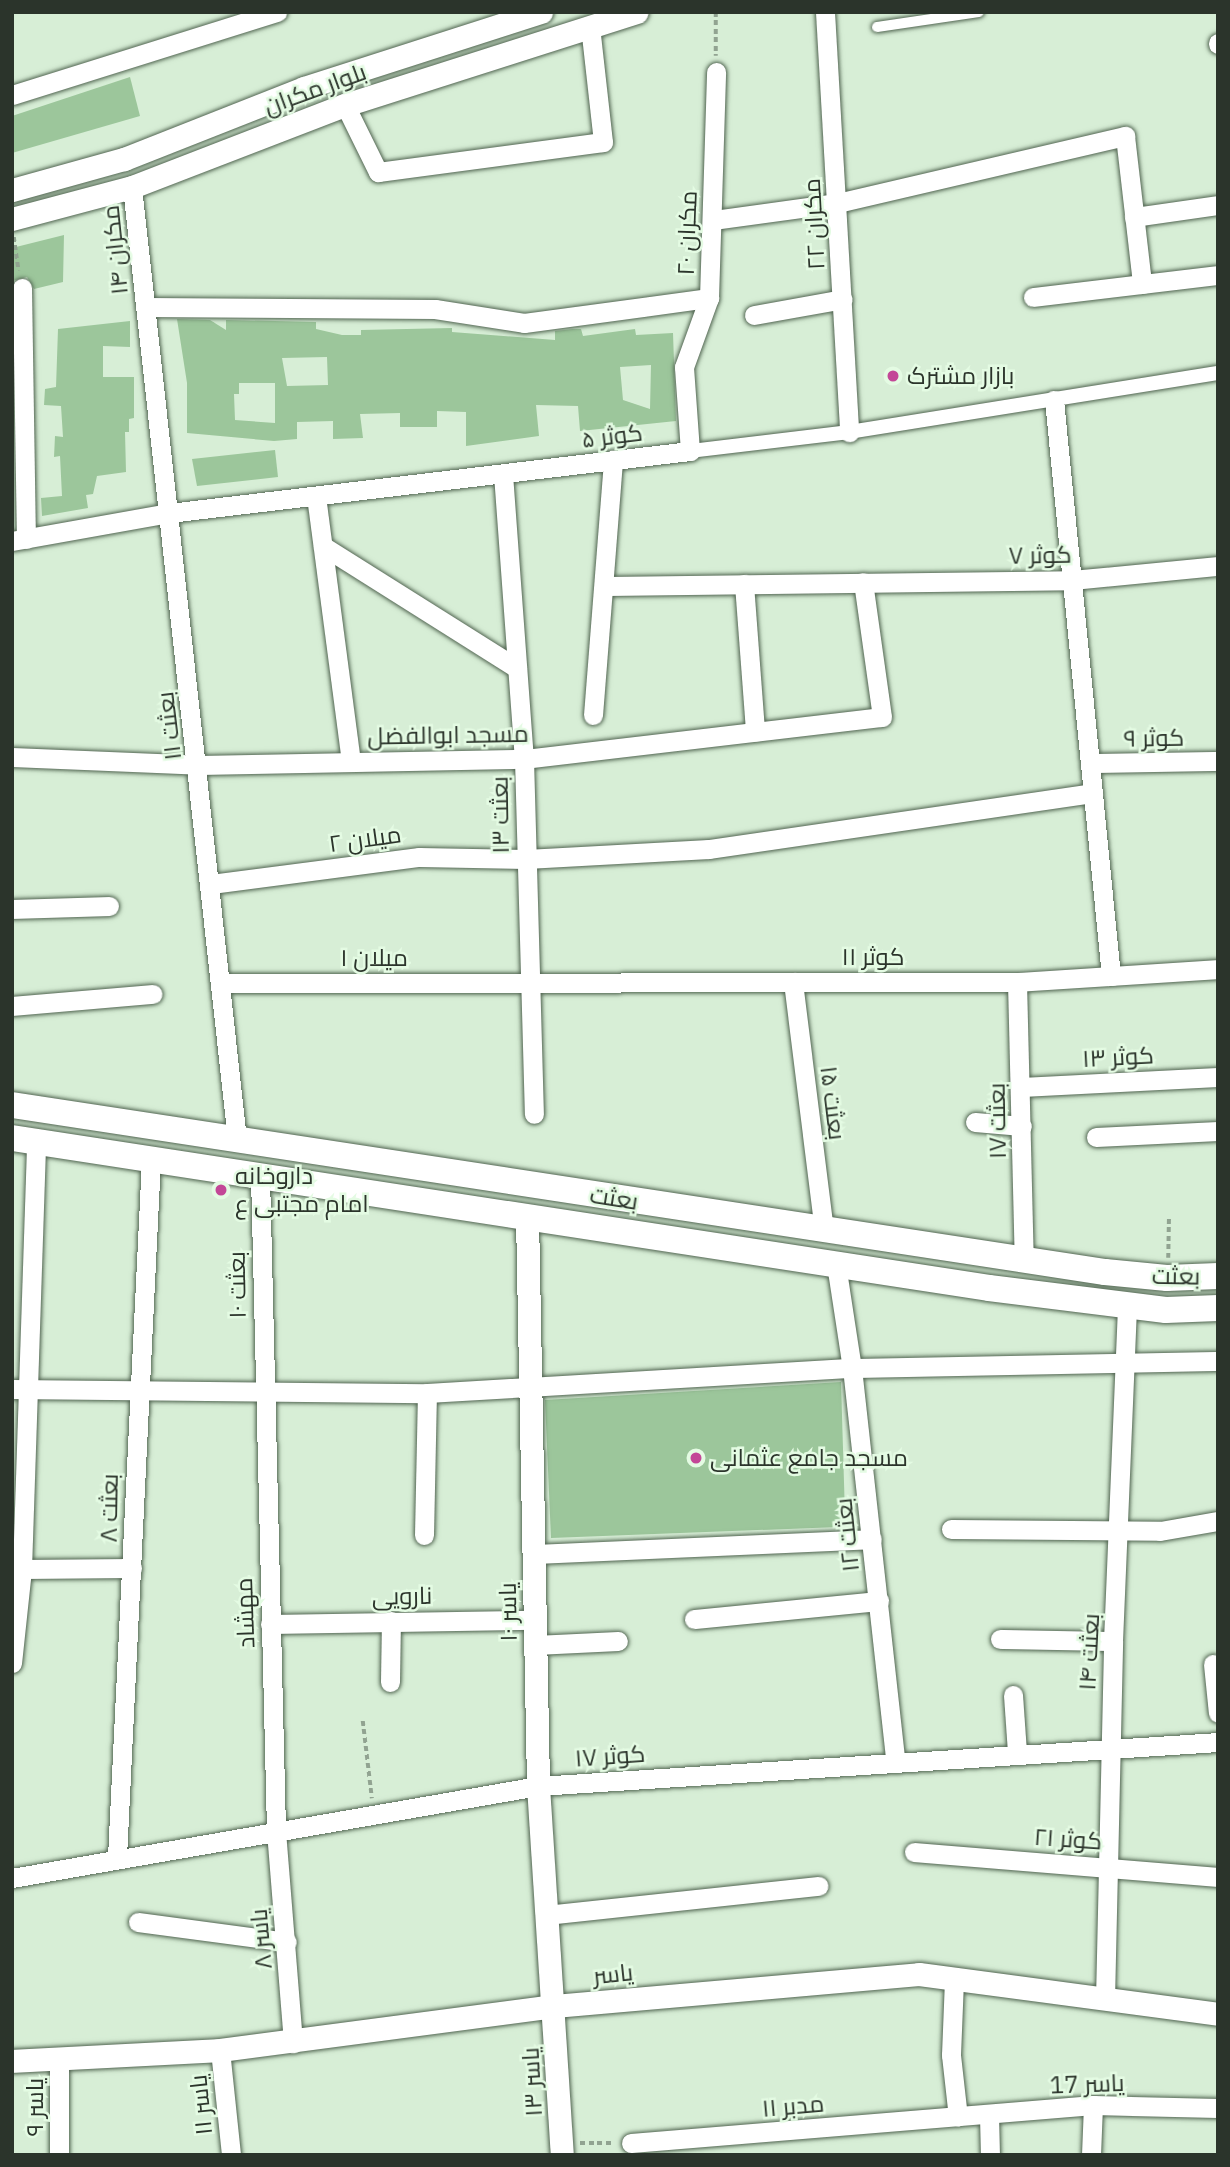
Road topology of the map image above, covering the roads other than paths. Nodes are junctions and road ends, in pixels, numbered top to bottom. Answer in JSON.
{"nodes":[{"id":1,"x":278,"y":12,"type":"edge"},
{"id":2,"x":541,"y":12,"type":"edge"},
{"id":3,"x":637,"y":12,"type":"edge"},
{"id":4,"x":825,"y":12,"type":"edge"},
{"id":5,"x":979,"y":12,"type":"edge"},
{"id":6,"x":590,"y":26,"type":"junction"},
{"id":7,"x":877,"y":27,"type":"dead end"},
{"id":8,"x":716,"y":72,"type":"road end"},
{"id":9,"x":12,"y":95,"type":"edge"},
{"id":10,"x":345,"y":105,"type":"junction"},
{"id":11,"x":132,"y":187,"type":"junction"},
{"id":12,"x":12,"y":190,"type":"edge"},
{"id":13,"x":837,"y":203,"type":"junction"},
{"id":14,"x":1218,"y":205,"type":"edge"},
{"id":15,"x":1134,"y":217,"type":"junction"},
{"id":16,"x":12,"y":219,"type":"edge"},
{"id":17,"x":713,"y":220,"type":"junction"},
{"id":18,"x":1218,"y":275,"type":"edge"},
{"id":19,"x":1142,"y":284,"type":"junction"},
{"id":20,"x":22,"y":288,"type":"road end"},
{"id":21,"x":1033,"y":297,"type":"dead end"},
{"id":22,"x":709,"y":298,"type":"junction"},
{"id":23,"x":843,"y":299,"type":"junction"},
{"id":24,"x":146,"y":307,"type":"junction"},
{"id":25,"x":754,"y":315,"type":"dead end"},
{"id":26,"x":1218,"y":373,"type":"edge"},
{"id":27,"x":1054,"y":400,"type":"junction"},
{"id":28,"x":849,"y":432,"type":"junction"},
{"id":29,"x":690,"y":451,"type":"junction"},
{"id":30,"x":613,"y":460,"type":"junction"},
{"id":31,"x":503,"y":474,"type":"junction"},
{"id":32,"x":316,"y":496,"type":"junction"},
{"id":33,"x":169,"y":513,"type":"junction"},
{"id":34,"x":19,"y":540,"type":"edge"},
{"id":35,"x":323,"y":545,"type":"junction"},
{"id":36,"x":1218,"y":566,"type":"edge"},
{"id":37,"x":1072,"y":580,"type":"junction"},
{"id":38,"x":863,"y":582,"type":"junction"},
{"id":39,"x":744,"y":584,"type":"junction"},
{"id":40,"x":607,"y":586,"type":"junction"},
{"id":41,"x":517,"y":668,"type":"junction"},
{"id":42,"x":593,"y":715,"type":"dead end"},
{"id":43,"x":755,"y":732,"type":"junction"},
{"id":44,"x":12,"y":757,"type":"edge"},
{"id":45,"x":524,"y":759,"type":"junction"},
{"id":46,"x":1218,"y":761,"type":"edge"},
{"id":47,"x":351,"y":762,"type":"junction"},
{"id":48,"x":1090,"y":763,"type":"junction"},
{"id":49,"x":199,"y":765,"type":"junction"},
{"id":50,"x":1093,"y":793,"type":"junction"},
{"id":51,"x":526,"y":859,"type":"junction"},
{"id":52,"x":211,"y":884,"type":"junction"},
{"id":53,"x":109,"y":906,"type":"dead end"},
{"id":54,"x":12,"y":909,"type":"edge"},
{"id":55,"x":1218,"y":969,"type":"edge"},
{"id":56,"x":1111,"y":975,"type":"junction"},
{"id":57,"x":528,"y":982,"type":"junction"},
{"id":58,"x":793,"y":982,"type":"junction"},
{"id":59,"x":1017,"y":982,"type":"junction"},
{"id":60,"x":221,"y":983,"type":"junction"},
{"id":61,"x":152,"y":994,"type":"dead end"},
{"id":62,"x":12,"y":1006,"type":"edge"},
{"id":63,"x":1218,"y":1077,"type":"edge"},
{"id":64,"x":1021,"y":1087,"type":"junction"},
{"id":65,"x":12,"y":1105,"type":"edge"},
{"id":66,"x":534,"y":1114,"type":"dead end"},
{"id":67,"x":975,"y":1122,"type":"dead end"},
{"id":68,"x":1022,"y":1126,"type":"junction"},
{"id":69,"x":1218,"y":1131,"type":"edge"},
{"id":70,"x":1096,"y":1137,"type":"dead end"},
{"id":71,"x":24,"y":1140,"type":"edge"},
{"id":72,"x":237,"y":1140,"type":"junction"},
{"id":73,"x":151,"y":1159,"type":"junction"},
{"id":74,"x":260,"y":1175,"type":"junction"},
{"id":75,"x":527,"y":1216,"type":"junction"},
{"id":76,"x":824,"y":1230,"type":"junction"},
{"id":77,"x":906,"y":1242,"type":"junction"},
{"id":78,"x":1024,"y":1260,"type":"junction"},
{"id":79,"x":836,"y":1264,"type":"junction"},
{"id":80,"x":901,"y":1274,"type":"junction"},
{"id":81,"x":1218,"y":1276,"type":"edge"},
{"id":82,"x":1127,"y":1306,"type":"junction"},
{"id":83,"x":1218,"y":1308,"type":"edge"},
{"id":84,"x":1125,"y":1361,"type":"junction"},
{"id":85,"x":1218,"y":1361,"type":"edge"},
{"id":86,"x":852,"y":1368,"type":"junction"},
{"id":87,"x":137,"y":1388,"type":"junction"},
{"id":88,"x":532,"y":1388,"type":"junction"},
{"id":89,"x":19,"y":1389,"type":"edge"},
{"id":90,"x":427,"y":1393,"type":"junction"},
{"id":91,"x":263,"y":1394,"type":"junction"},
{"id":92,"x":1218,"y":1521,"type":"edge"},
{"id":93,"x":951,"y":1529,"type":"dead end"},
{"id":94,"x":1121,"y":1529,"type":"junction"},
{"id":95,"x":424,"y":1535,"type":"dead end"},
{"id":96,"x":873,"y":1539,"type":"junction"},
{"id":97,"x":533,"y":1554,"type":"junction"},
{"id":98,"x":132,"y":1568,"type":"junction"},
{"id":99,"x":22,"y":1569,"type":"junction"},
{"id":100,"x":878,"y":1601,"type":"junction"},
{"id":101,"x":694,"y":1619,"type":"dead end"},
{"id":102,"x":534,"y":1620,"type":"junction"},
{"id":103,"x":391,"y":1621,"type":"junction"},
{"id":104,"x":270,"y":1624,"type":"junction"},
{"id":105,"x":1000,"y":1639,"type":"dead end"},
{"id":106,"x":1113,"y":1640,"type":"junction"},
{"id":107,"x":618,"y":1641,"type":"dead end"},
{"id":108,"x":534,"y":1645,"type":"junction"},
{"id":109,"x":12,"y":1663,"type":"edge"},
{"id":110,"x":1213,"y":1664,"type":"dead end"},
{"id":111,"x":390,"y":1682,"type":"dead end"},
{"id":112,"x":1013,"y":1695,"type":"dead end"},
{"id":113,"x":1218,"y":1713,"type":"edge"},
{"id":114,"x":1218,"y":1742,"type":"edge"},
{"id":115,"x":1110,"y":1747,"type":"junction"},
{"id":116,"x":1017,"y":1752,"type":"junction"},
{"id":117,"x":895,"y":1759,"type":"junction"},
{"id":118,"x":538,"y":1786,"type":"junction"},
{"id":119,"x":276,"y":1831,"type":"junction"},
{"id":120,"x":914,"y":1852,"type":"dead end"},
{"id":121,"x":117,"y":1857,"type":"junction"},
{"id":122,"x":1109,"y":1867,"type":"junction"},
{"id":123,"x":1218,"y":1877,"type":"edge"},
{"id":124,"x":12,"y":1878,"type":"edge"},
{"id":125,"x":818,"y":1886,"type":"dead end"},
{"id":126,"x":546,"y":1915,"type":"junction"},
{"id":127,"x":138,"y":1922,"type":"dead end"},
{"id":128,"x":287,"y":1942,"type":"junction"},
{"id":129,"x":954,"y":1980,"type":"junction"},
{"id":130,"x":1105,"y":2000,"type":"junction"},
{"id":131,"x":554,"y":2006,"type":"junction"},
{"id":132,"x":1218,"y":2014,"type":"edge"},
{"id":133,"x":293,"y":2042,"type":"junction"},
{"id":134,"x":220,"y":2050,"type":"junction"},
{"id":135,"x":59,"y":2059,"type":"junction"},
{"id":136,"x":12,"y":2061,"type":"edge"},
{"id":137,"x":1093,"y":2105,"type":"junction"},
{"id":138,"x":1218,"y":2108,"type":"edge"},
{"id":139,"x":989,"y":2115,"type":"junction"},
{"id":140,"x":958,"y":2117,"type":"junction"},
{"id":141,"x":631,"y":2143,"type":"road end"},
{"id":142,"x":561,"y":2149,"type":"edge"},
{"id":143,"x":59,"y":2155,"type":"edge"},
{"id":144,"x":231,"y":2155,"type":"edge"},
{"id":145,"x":990,"y":2155,"type":"edge"},
{"id":146,"x":1091,"y":2155,"type":"edge"}],
"edges":[{"from":1,"to":9,"type":"street"},
{"from":2,"to":12,"type":"street","name":"بلوار مکران"},
{"from":3,"to":6,"type":"street","name":"بلوار مکران"},
{"from":4,"to":13,"type":"street","name":"مکران ۲۲"},
{"from":5,"to":7,"type":"lane"},
{"from":6,"to":10,"type":"street","name":"بلوار مکران"},
{"from":6,"to":10,"type":"street"},
{"from":8,"to":17,"type":"street","name":"مکران ۲۰"},
{"from":10,"to":11,"type":"street","name":"بلوار مکران"},
{"from":11,"to":16,"type":"street","name":"بلوار مکران"},
{"from":11,"to":24,"type":"street","name":"مکران ۱۴"},
{"from":13,"to":15,"type":"street"},
{"from":13,"to":17,"type":"street"},
{"from":13,"to":23,"type":"street","name":"مکران ۲۲"},
{"from":14,"to":15,"type":"street"},
{"from":15,"to":19,"type":"street"},
{"from":17,"to":22,"type":"street","name":"مکران ۲۰"},
{"from":18,"to":19,"type":"street"},
{"from":19,"to":21,"type":"street"},
{"from":20,"to":34,"type":"street"},
{"from":22,"to":24,"type":"street"},
{"from":22,"to":29,"type":"street","name":"مکران ۲۰"},
{"from":23,"to":25,"type":"street"},
{"from":23,"to":28,"type":"street","name":"مکران ۲۲"},
{"from":24,"to":33,"type":"street","name":"بعثت ۱۱"},
{"from":26,"to":27,"type":"street","name":"کوثر ۵"},
{"from":27,"to":28,"type":"street","name":"کوثر ۵"},
{"from":27,"to":37,"type":"street"},
{"from":28,"to":29,"type":"street","name":"کوثر ۵"},
{"from":29,"to":30,"type":"street","name":"کوثر ۵"},
{"from":30,"to":31,"type":"street","name":"کوثر ۵"},
{"from":30,"to":40,"type":"street"},
{"from":31,"to":32,"type":"street","name":"کوثر ۵"},
{"from":31,"to":41,"type":"street","name":"بعثت ۱۳"},
{"from":32,"to":33,"type":"street","name":"کوثر ۵"},
{"from":32,"to":35,"type":"street"},
{"from":33,"to":34,"type":"street","name":"کوثر ۵"},
{"from":33,"to":49,"type":"street","name":"بعثت ۱۱"},
{"from":35,"to":41,"type":"street"},
{"from":35,"to":47,"type":"street"},
{"from":36,"to":37,"type":"street","name":"کوثر ۷"},
{"from":37,"to":38,"type":"street","name":"کوثر ۷"},
{"from":37,"to":48,"type":"street"},
{"from":38,"to":39,"type":"street","name":"کوثر ۷"},
{"from":38,"to":43,"type":"street","name":"مسجد ابوالفضل"},
{"from":39,"to":40,"type":"street","name":"کوثر ۷"},
{"from":39,"to":43,"type":"street"},
{"from":40,"to":42,"type":"street"},
{"from":41,"to":45,"type":"street","name":"بعثت ۱۳"},
{"from":43,"to":45,"type":"street","name":"مسجد ابوالفضل"},
{"from":44,"to":49,"type":"street","name":"مسجد ابوالفضل"},
{"from":45,"to":47,"type":"street","name":"مسجد ابوالفضل"},
{"from":45,"to":51,"type":"street","name":"بعثت ۱۳"},
{"from":46,"to":48,"type":"street","name":"کوثر ۹"},
{"from":47,"to":49,"type":"street","name":"مسجد ابوالفضل"},
{"from":48,"to":50,"type":"street"},
{"from":49,"to":52,"type":"street","name":"بعثت ۱۱"},
{"from":50,"to":51,"type":"street","name":"میلان ۲"},
{"from":50,"to":56,"type":"street"},
{"from":51,"to":52,"type":"street","name":"میلان ۲"},
{"from":51,"to":57,"type":"street","name":"بعثت ۱۳"},
{"from":52,"to":60,"type":"street","name":"بعثت ۱۱"},
{"from":53,"to":54,"type":"street"},
{"from":55,"to":56,"type":"street","name":"کوثر ۱۱"},
{"from":56,"to":59,"type":"street","name":"کوثر ۱۱"},
{"from":57,"to":58,"type":"street","name":"کوثر ۱۱"},
{"from":57,"to":60,"type":"street","name":"میلان ۱"},
{"from":57,"to":66,"type":"street","name":"بعثت ۱۳"},
{"from":58,"to":59,"type":"street","name":"کوثر ۱۱"},
{"from":58,"to":76,"type":"street","name":"بعثت ۱۵"},
{"from":59,"to":64,"type":"street","name":"بعثت ۱۷"},
{"from":60,"to":72,"type":"street","name":"بعثت ۱۱"},
{"from":61,"to":62,"type":"street"},
{"from":63,"to":64,"type":"street","name":"کوثر ۱۳"},
{"from":64,"to":68,"type":"street","name":"بعثت ۱۷"},
{"from":65,"to":72,"type":"main road","name":"بعثت"},
{"from":67,"to":68,"type":"street"},
{"from":68,"to":78,"type":"street","name":"بعثت ۱۷"},
{"from":69,"to":70,"type":"street"},
{"from":71,"to":73,"type":"main road","name":"بعثت"},
{"from":71,"to":89,"type":"street"},
{"from":72,"to":76,"type":"main road","name":"بعثت"},
{"from":73,"to":74,"type":"main road","name":"بعثت"},
{"from":73,"to":87,"type":"street","name":"بعثت ۸"},
{"from":74,"to":75,"type":"main road","name":"بعثت"},
{"from":74,"to":91,"type":"street","name":"بعثت ۱۰"},
{"from":75,"to":79,"type":"main road","name":"بعثت"},
{"from":75,"to":88,"type":"street","name":"یاسر ۱۰"},
{"from":76,"to":77,"type":"main road","name":"بعثت"},
{"from":77,"to":78,"type":"main road","name":"بعثت"},
{"from":77,"to":80,"type":"main road"},
{"from":78,"to":81,"type":"main road","name":"بعثت"},
{"from":79,"to":80,"type":"main road","name":"بعثت"},
{"from":79,"to":86,"type":"street","name":"بعثت ۱۲"},
{"from":80,"to":82,"type":"main road","name":"بعثت"},
{"from":82,"to":83,"type":"main road","name":"بعثت"},
{"from":82,"to":84,"type":"street","name":"بعثت ۱۴"},
{"from":84,"to":85,"type":"street"},
{"from":84,"to":86,"type":"street"},
{"from":84,"to":94,"type":"street","name":"بعثت ۱۴"},
{"from":86,"to":88,"type":"street"},
{"from":86,"to":96,"type":"street","name":"بعثت ۱۲"},
{"from":87,"to":89,"type":"street"},
{"from":87,"to":91,"type":"street"},
{"from":87,"to":98,"type":"street","name":"بعثت ۸"},
{"from":88,"to":90,"type":"street"},
{"from":88,"to":97,"type":"street","name":"یاسر ۱۰"},
{"from":89,"to":99,"type":"street"},
{"from":90,"to":91,"type":"street"},
{"from":90,"to":95,"type":"street"},
{"from":91,"to":104,"type":"street","name":"مهشاد"},
{"from":92,"to":94,"type":"street"},
{"from":93,"to":94,"type":"street"},
{"from":94,"to":106,"type":"street","name":"بعثت ۱۴"},
{"from":96,"to":97,"type":"street"},
{"from":96,"to":100,"type":"street","name":"بعثت ۱۲"},
{"from":97,"to":102,"type":"street","name":"یاسر ۱۰"},
{"from":98,"to":99,"type":"street"},
{"from":98,"to":121,"type":"street","name":"بعثت ۸"},
{"from":99,"to":109,"type":"street"},
{"from":100,"to":101,"type":"street"},
{"from":100,"to":117,"type":"street","name":"بعثت ۱۲"},
{"from":102,"to":103,"type":"street","name":"نارویی"},
{"from":102,"to":108,"type":"street","name":"یاسر ۱۰"},
{"from":103,"to":104,"type":"street","name":"نارویی"},
{"from":103,"to":111,"type":"street"},
{"from":104,"to":119,"type":"street","name":"مهشاد"},
{"from":105,"to":106,"type":"street"},
{"from":106,"to":115,"type":"street","name":"بعثت ۱۴"},
{"from":107,"to":108,"type":"street"},
{"from":108,"to":118,"type":"street","name":"یاسر ۱۰"},
{"from":110,"to":113,"type":"street"},
{"from":112,"to":116,"type":"street"},
{"from":114,"to":115,"type":"street","name":"کوثر ۱۷"},
{"from":115,"to":116,"type":"street","name":"کوثر ۱۷"},
{"from":115,"to":122,"type":"street","name":"بعثت ۱۴"},
{"from":116,"to":117,"type":"street","name":"کوثر ۱۷"},
{"from":117,"to":118,"type":"street","name":"کوثر ۱۷"},
{"from":118,"to":119,"type":"street","name":"کوثر ۱۷"},
{"from":118,"to":126,"type":"street","name":"یاسر ۱۰"},
{"from":119,"to":121,"type":"street","name":"کوثر ۱۷"},
{"from":119,"to":128,"type":"street","name":"یاسر ۸"},
{"from":120,"to":122,"type":"street","name":"کوثر ۲۱"},
{"from":121,"to":124,"type":"street","name":"کوثر ۱۷"},
{"from":122,"to":123,"type":"street","name":"کوثر ۲۱"},
{"from":122,"to":130,"type":"street","name":"بعثت ۱۴"},
{"from":125,"to":126,"type":"street"},
{"from":126,"to":131,"type":"street","name":"یاسر ۱۰"},
{"from":127,"to":128,"type":"street"},
{"from":128,"to":133,"type":"street","name":"یاسر ۸"},
{"from":129,"to":130,"type":"street","name":"یاسر"},
{"from":129,"to":131,"type":"street","name":"یاسر"},
{"from":129,"to":140,"type":"street"},
{"from":130,"to":132,"type":"street","name":"یاسر"},
{"from":131,"to":133,"type":"street","name":"یاسر"},
{"from":131,"to":142,"type":"street","name":"یاسر ۱۳"},
{"from":133,"to":134,"type":"street","name":"یاسر"},
{"from":134,"to":135,"type":"street","name":"یاسر"},
{"from":134,"to":144,"type":"street","name":"یاسر ۱۱"},
{"from":135,"to":136,"type":"street","name":"یاسر"},
{"from":135,"to":143,"type":"street","name":"یاسر ۹"},
{"from":137,"to":138,"type":"street","name":"یاسر 17"},
{"from":137,"to":139,"type":"street","name":"یاسر 17"},
{"from":137,"to":146,"type":"street"},
{"from":139,"to":140,"type":"street","name":"یاسر 17"},
{"from":139,"to":145,"type":"street"},
{"from":140,"to":141,"type":"street","name":"مدبر ۱۱"}]}
